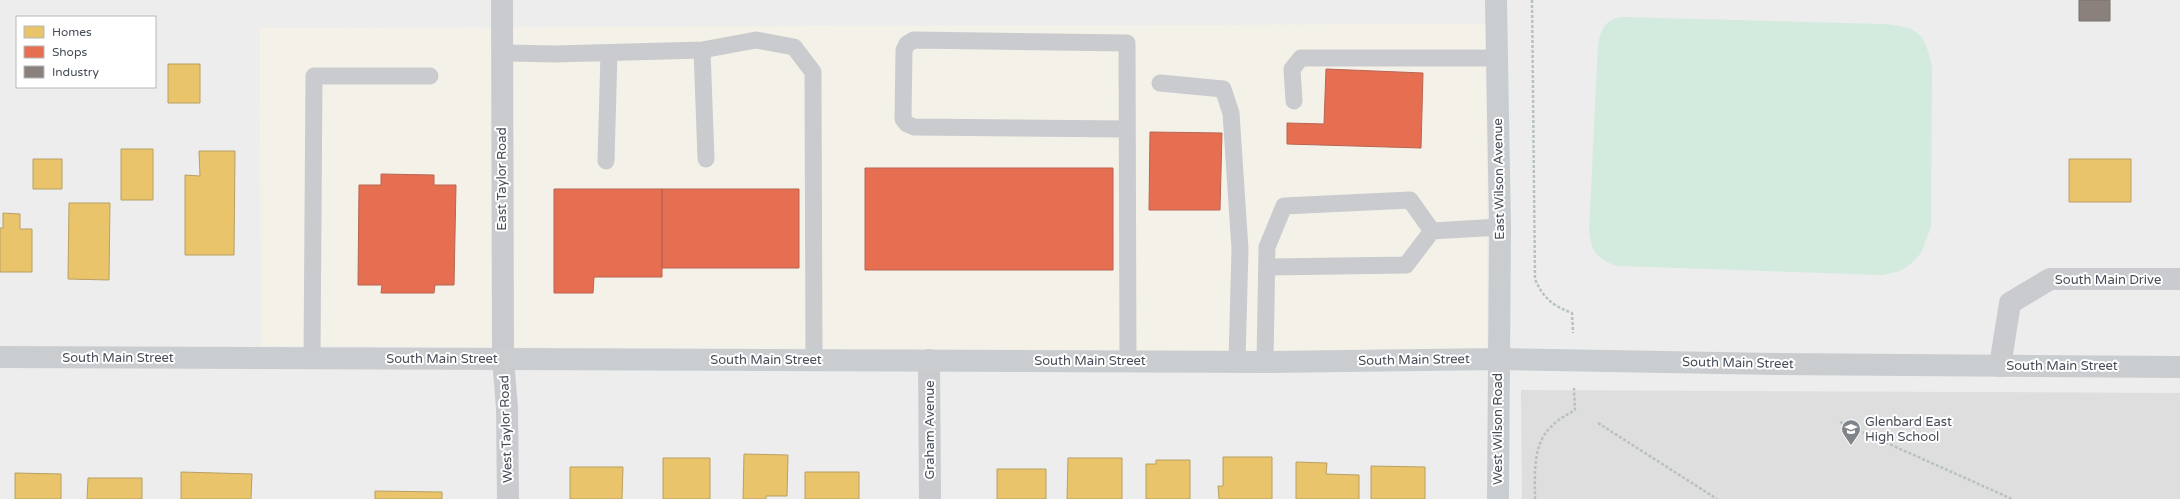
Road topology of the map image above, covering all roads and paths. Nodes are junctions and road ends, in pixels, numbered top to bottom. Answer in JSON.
{"nodes":[{"id":1,"x":502,"y":0,"type":"edge"},
{"id":2,"x":1496,"y":0,"type":"edge"},
{"id":3,"x":1532,"y":0,"type":"edge"},
{"id":4,"x":702,"y":50,"type":"junction"},
{"id":5,"x":502,"y":53,"type":"junction"},
{"id":6,"x":609,"y":53,"type":"junction"},
{"id":7,"x":1497,"y":58,"type":"junction"},
{"id":8,"x":430,"y":76,"type":"dead end"},
{"id":9,"x":1160,"y":83,"type":"dead end"},
{"id":10,"x":1294,"y":101,"type":"dead end"},
{"id":11,"x":1127,"y":129,"type":"junction"},
{"id":12,"x":706,"y":159,"type":"dead end"},
{"id":13,"x":606,"y":161,"type":"dead end"},
{"id":14,"x":1500,"y":227,"type":"junction"},
{"id":15,"x":1432,"y":231,"type":"junction"},
{"id":16,"x":1267,"y":267,"type":"junction"},
{"id":17,"x":2180,"y":279,"type":"edge"},
{"id":18,"x":1572,"y":314,"type":"dead end"},
{"id":19,"x":0,"y":357,"type":"edge"},
{"id":20,"x":312,"y":358,"type":"junction"},
{"id":21,"x":503,"y":359,"type":"junction"},
{"id":22,"x":1498,"y":359,"type":"junction"},
{"id":23,"x":814,"y":360,"type":"junction"},
{"id":24,"x":929,"y":360,"type":"junction"},
{"id":25,"x":1128,"y":361,"type":"junction"},
{"id":26,"x":1237,"y":362,"type":"junction"},
{"id":27,"x":1265,"y":362,"type":"junction"},
{"id":28,"x":2000,"y":366,"type":"junction"},
{"id":29,"x":2180,"y":367,"type":"edge"},
{"id":30,"x":1575,"y":410,"type":"dead end"},
{"id":31,"x":1840,"y":422,"type":"dead end"},
{"id":32,"x":1598,"y":423,"type":"dead end"},
{"id":33,"x":508,"y":499,"type":"edge"},
{"id":34,"x":930,"y":499,"type":"edge"},
{"id":35,"x":1498,"y":499,"type":"edge"},
{"id":36,"x":1535,"y":499,"type":"edge"},
{"id":37,"x":1717,"y":499,"type":"edge"},
{"id":38,"x":2012,"y":499,"type":"edge"}],
"edges":[{"from":1,"to":5,"type":"street","name":"East Taylor Road"},
{"from":2,"to":7,"type":"main road","name":"East Wilson Avenue"},
{"from":3,"to":18,"type":"path"},
{"from":4,"to":6,"type":"lane"},
{"from":4,"to":12,"type":"lane"},
{"from":4,"to":23,"type":"lane"},
{"from":5,"to":6,"type":"lane"},
{"from":5,"to":21,"type":"street","name":"East Taylor Road"},
{"from":6,"to":13,"type":"lane"},
{"from":7,"to":10,"type":"lane"},
{"from":7,"to":14,"type":"main road","name":"East Wilson Avenue"},
{"from":8,"to":20,"type":"lane"},
{"from":9,"to":26,"type":"lane"},
{"from":11,"to":11,"type":"lane"},
{"from":11,"to":25,"type":"lane"},
{"from":14,"to":15,"type":"lane"},
{"from":14,"to":22,"type":"main road","name":"East Wilson Avenue"},
{"from":15,"to":16,"type":"lane"},
{"from":15,"to":16,"type":"lane"},
{"from":16,"to":27,"type":"lane"},
{"from":17,"to":28,"type":"street","name":"South Main Drive"},
{"from":19,"to":20,"type":"main road","name":"South Main Street"},
{"from":20,"to":21,"type":"main road","name":"South Main Street"},
{"from":21,"to":23,"type":"main road","name":"South Main Street"},
{"from":21,"to":33,"type":"street","name":"West Taylor Road"},
{"from":22,"to":27,"type":"main road","name":"South Main Street"},
{"from":22,"to":28,"type":"main road","name":"South Main Street"},
{"from":22,"to":35,"type":"main road","name":"West Wilson Road"},
{"from":23,"to":24,"type":"main road","name":"South Main Street"},
{"from":24,"to":25,"type":"main road","name":"South Main Street"},
{"from":24,"to":34,"type":"street","name":"Graham Avenue"},
{"from":25,"to":26,"type":"main road","name":"South Main Street"},
{"from":26,"to":27,"type":"main road","name":"South Main Street"},
{"from":28,"to":29,"type":"main road","name":"South Main Street"},
{"from":30,"to":36,"type":"path"},
{"from":31,"to":38,"type":"path"},
{"from":32,"to":37,"type":"path"}]}
